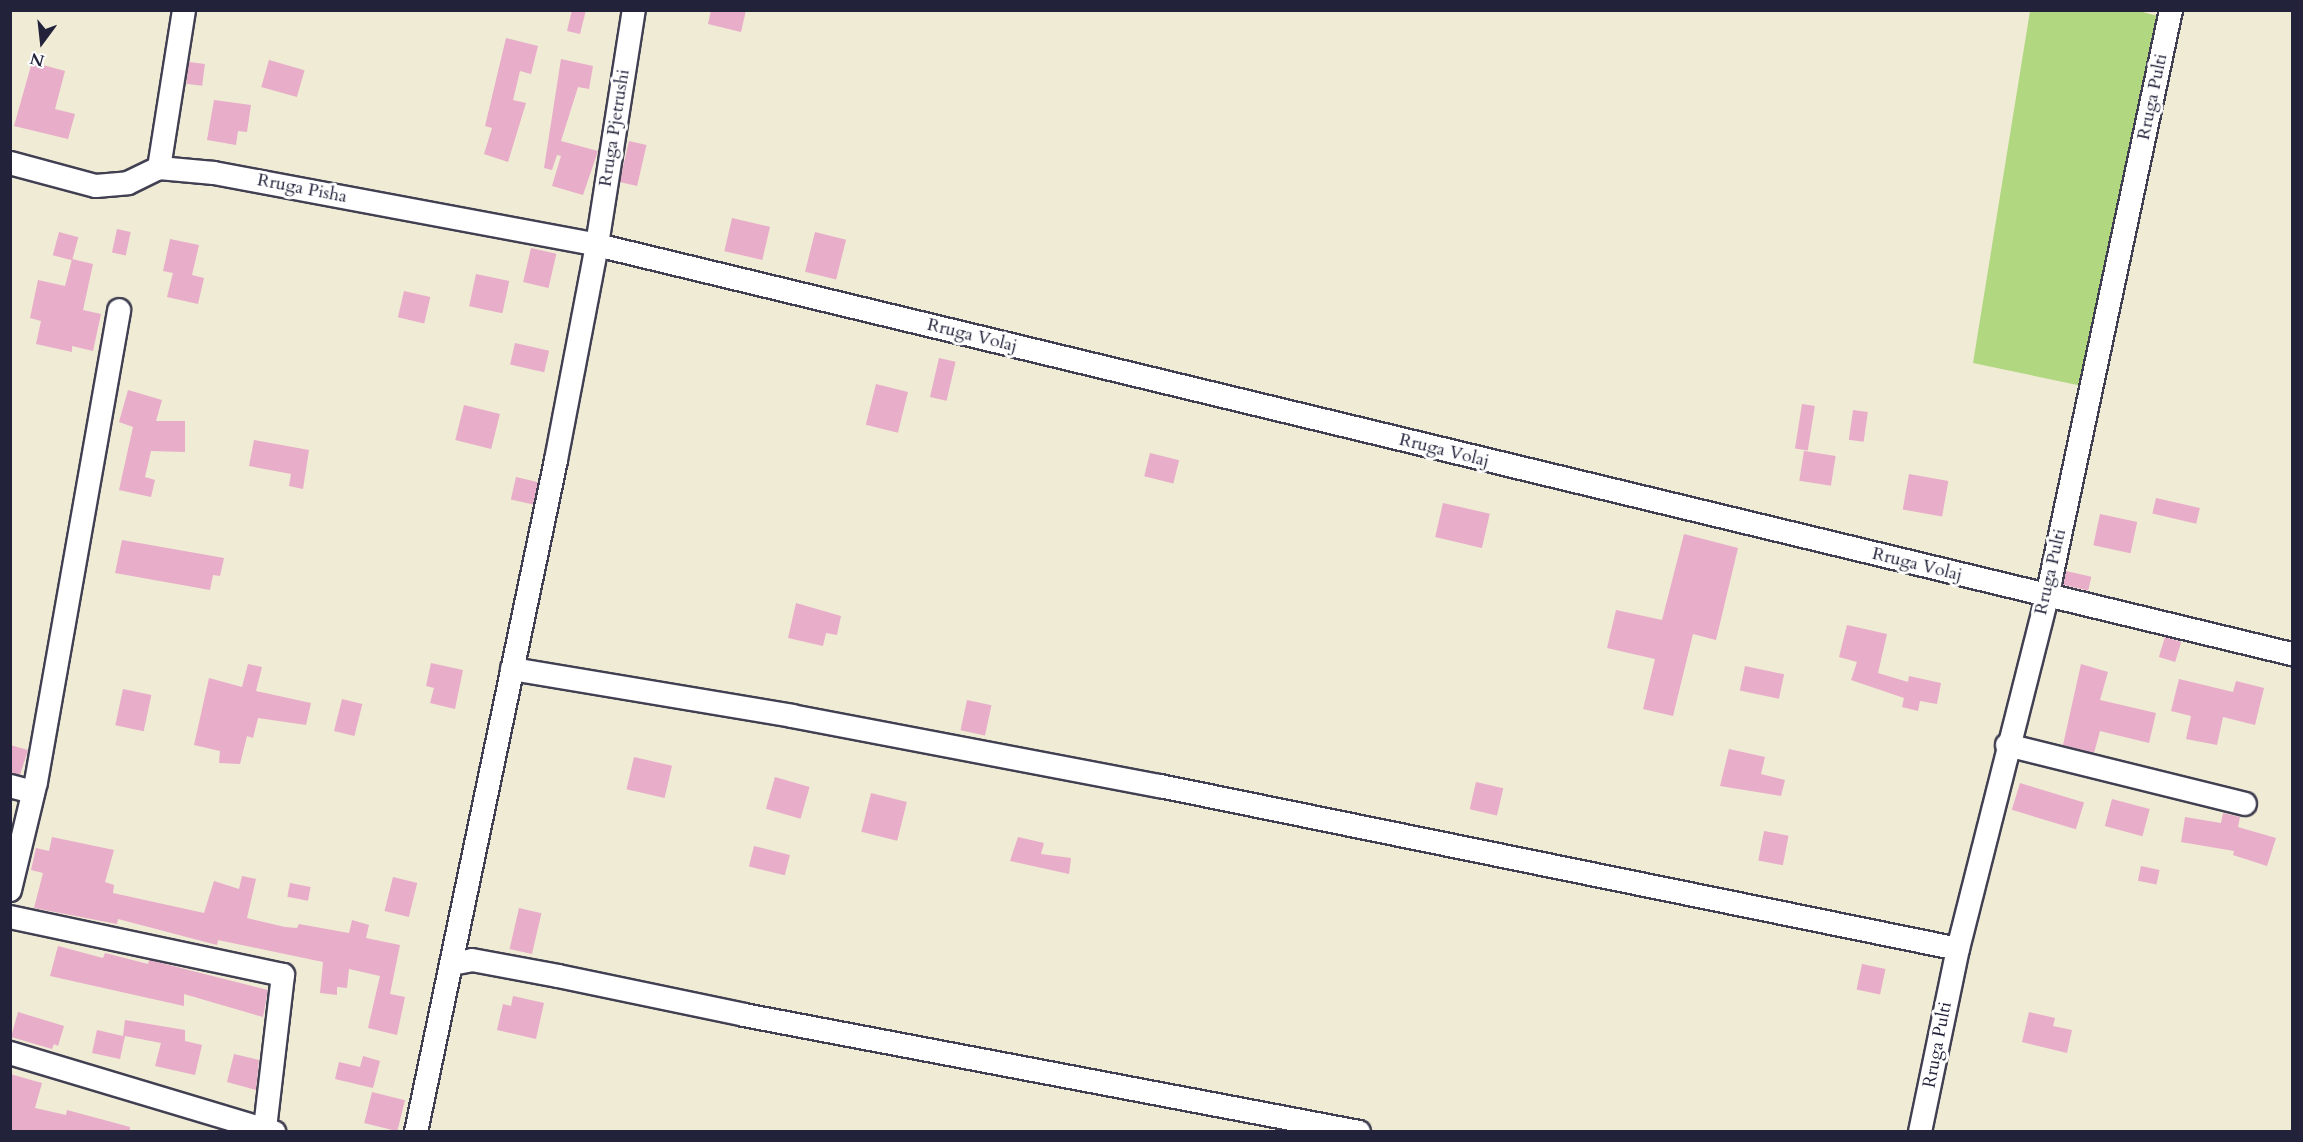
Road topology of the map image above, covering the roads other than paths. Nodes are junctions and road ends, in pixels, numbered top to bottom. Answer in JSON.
{"nodes":[{"id":1,"x":184,"y":10,"type":"edge"},
{"id":2,"x":634,"y":10,"type":"edge"},
{"id":3,"x":2171,"y":10,"type":"edge"},
{"id":4,"x":10,"y":163,"type":"edge"},
{"id":5,"x":159,"y":168,"type":"junction"},
{"id":6,"x":597,"y":245,"type":"junction"},
{"id":7,"x":119,"y":310,"type":"dead end"},
{"id":8,"x":2047,"y":597,"type":"junction"},
{"id":9,"x":2292,"y":654,"type":"edge"},
{"id":10,"x":512,"y":669,"type":"junction"},
{"id":11,"x":2007,"y":744,"type":"junction"},
{"id":12,"x":10,"y":786,"type":"edge"},
{"id":13,"x":33,"y":792,"type":"junction"},
{"id":14,"x":2245,"y":804,"type":"dead end"},
{"id":15,"x":10,"y":890,"type":"edge"},
{"id":16,"x":10,"y":917,"type":"edge"},
{"id":17,"x":1958,"y":949,"type":"junction"},
{"id":18,"x":452,"y":964,"type":"junction"},
{"id":19,"x":10,"y":1053,"type":"edge"},
{"id":20,"x":270,"y":1130,"type":"edge"},
{"id":21,"x":416,"y":1131,"type":"edge"},
{"id":22,"x":1359,"y":1131,"type":"edge"},
{"id":23,"x":1920,"y":1131,"type":"edge"}],
"edges":[{"from":1,"to":5,"type":"street"},
{"from":2,"to":6,"type":"street","name":"Rruga Pjetrushi"},
{"from":3,"to":8,"type":"street","name":"Rruga Pulti"},
{"from":4,"to":5,"type":"street"},
{"from":5,"to":6,"type":"street","name":"Rruga Pisha"},
{"from":6,"to":8,"type":"street","name":"Rruga Volaj"},
{"from":6,"to":10,"type":"street","name":"Rruga Pjetrushi"},
{"from":7,"to":13,"type":"street"},
{"from":8,"to":9,"type":"street","name":"Rruga Volaj"},
{"from":8,"to":11,"type":"street","name":"Rruga Pulti"},
{"from":10,"to":17,"type":"street"},
{"from":10,"to":18,"type":"street","name":"Rruga Pjetrushi"},
{"from":11,"to":14,"type":"street"},
{"from":11,"to":17,"type":"street","name":"Rruga Pulti"},
{"from":12,"to":13,"type":"street"},
{"from":13,"to":15,"type":"street"},
{"from":16,"to":20,"type":"street"},
{"from":17,"to":23,"type":"street","name":"Rruga Pulti"},
{"from":18,"to":21,"type":"street","name":"Rruga Pjetrushi"},
{"from":18,"to":22,"type":"street"},
{"from":19,"to":20,"type":"street"}]}
